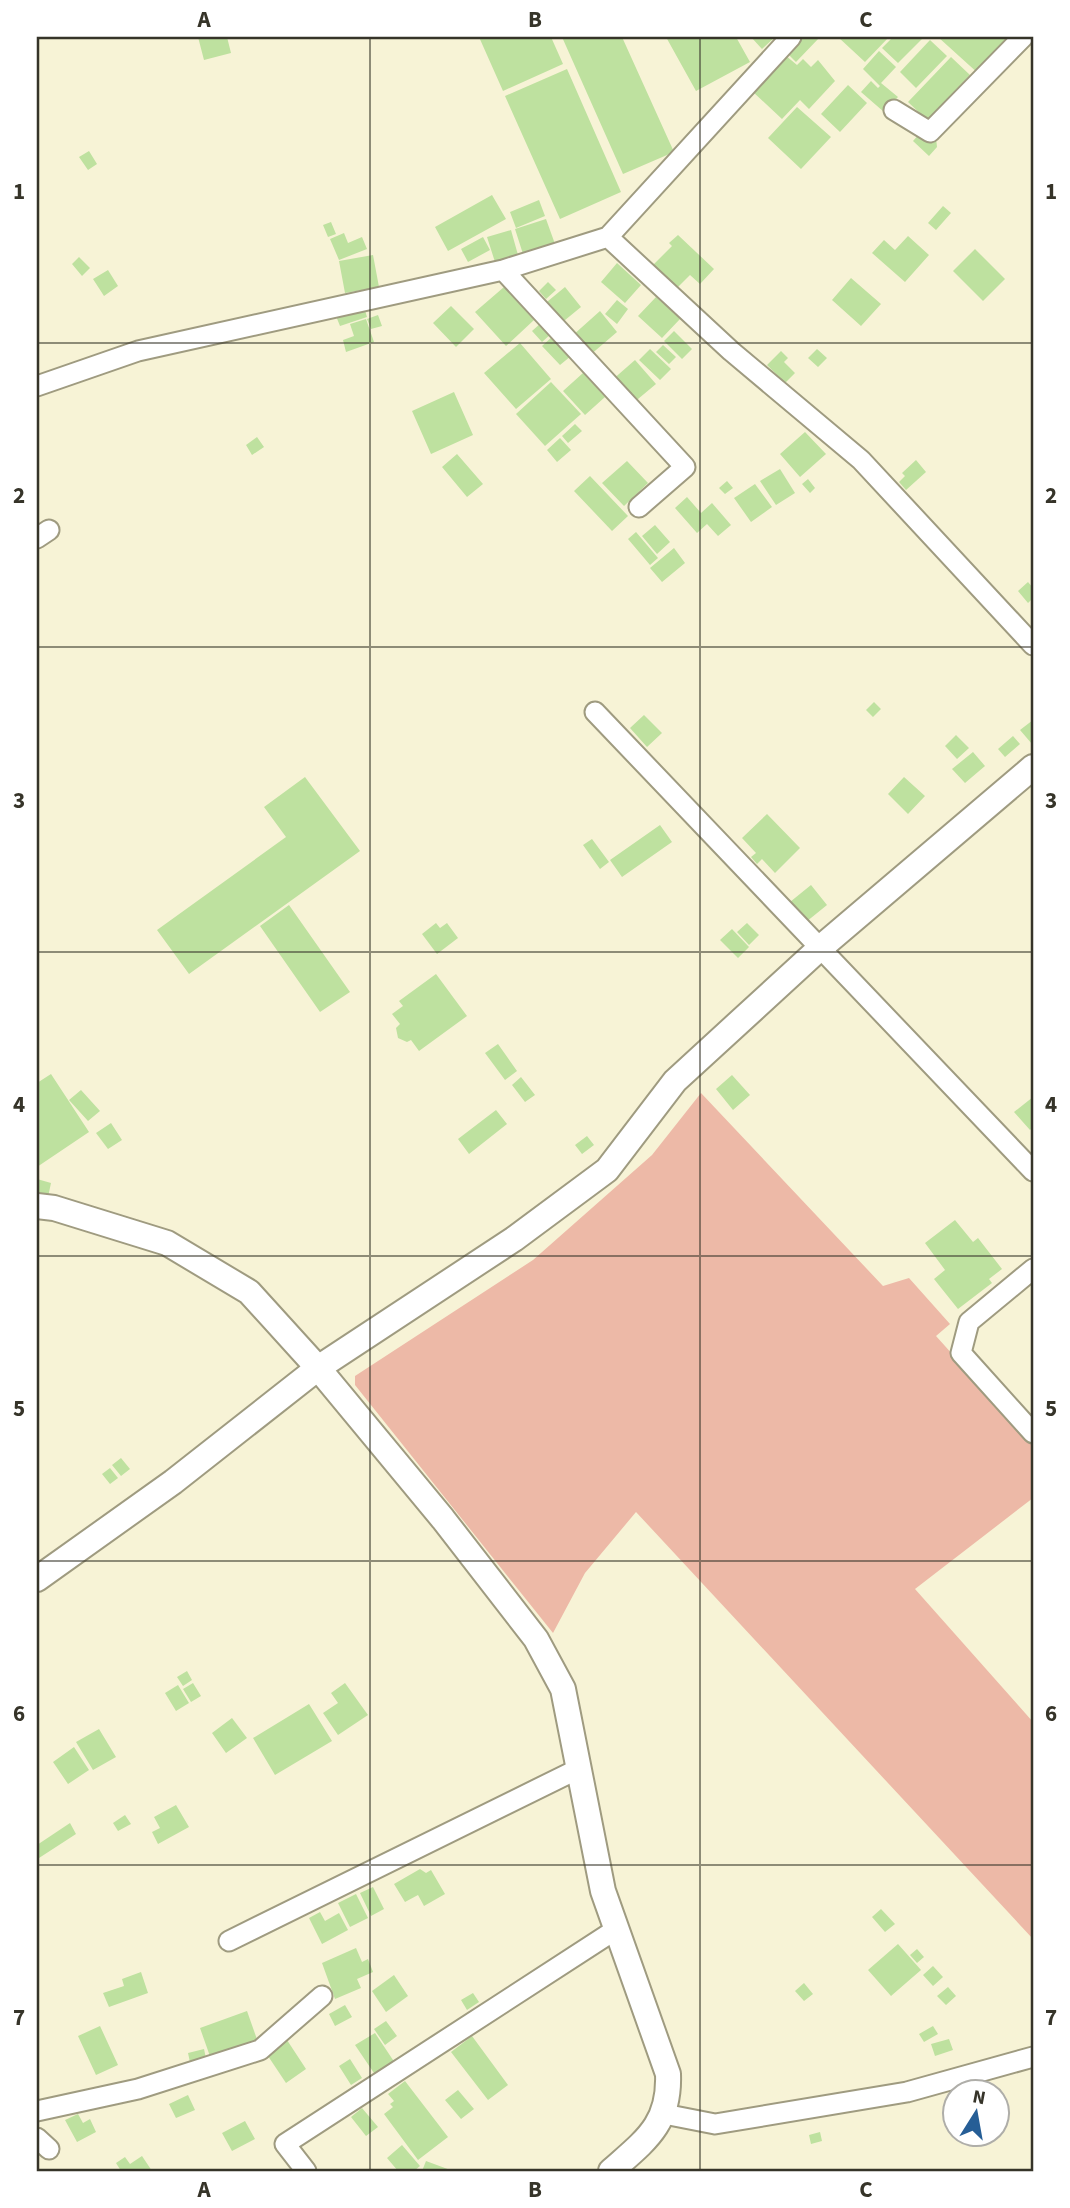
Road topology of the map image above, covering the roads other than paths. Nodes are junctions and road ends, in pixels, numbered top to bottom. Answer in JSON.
{"nodes":[{"id":1,"x":791,"y":37,"type":"edge"},
{"id":2,"x":1023,"y":37,"type":"edge"},
{"id":3,"x":894,"y":110,"type":"dead end"},
{"id":4,"x":608,"y":237,"type":"junction"},
{"id":5,"x":503,"y":270,"type":"junction"},
{"id":6,"x":37,"y":386,"type":"edge"},
{"id":7,"x":639,"y":507,"type":"dead end"},
{"id":8,"x":1033,"y":645,"type":"edge"},
{"id":9,"x":595,"y":712,"type":"dead end"},
{"id":10,"x":1033,"y":767,"type":"edge"},
{"id":11,"x":819,"y":950,"type":"junction"},
{"id":12,"x":1033,"y":1171,"type":"edge"},
{"id":13,"x":37,"y":1206,"type":"edge"},
{"id":14,"x":1033,"y":1269,"type":"edge"},
{"id":15,"x":318,"y":1368,"type":"junction"},
{"id":16,"x":1033,"y":1433,"type":"edge"},
{"id":17,"x":37,"y":1579,"type":"edge"},
{"id":18,"x":578,"y":1769,"type":"junction"},
{"id":19,"x":615,"y":1930,"type":"junction"},
{"id":20,"x":229,"y":1941,"type":"dead end"},
{"id":21,"x":322,"y":1996,"type":"dead end"},
{"id":22,"x":1033,"y":2057,"type":"edge"},
{"id":23,"x":37,"y":2111,"type":"edge"},
{"id":24,"x":664,"y":2114,"type":"junction"},
{"id":25,"x":306,"y":2171,"type":"edge"},
{"id":26,"x":611,"y":2171,"type":"edge"}],
"edges":[{"from":1,"to":4,"type":"street"},
{"from":2,"to":3,"type":"street"},
{"from":4,"to":5,"type":"street"},
{"from":4,"to":8,"type":"street"},
{"from":5,"to":6,"type":"street"},
{"from":5,"to":7,"type":"street"},
{"from":9,"to":11,"type":"street"},
{"from":10,"to":11,"type":"street"},
{"from":11,"to":12,"type":"street"},
{"from":11,"to":15,"type":"street"},
{"from":13,"to":15,"type":"street"},
{"from":14,"to":16,"type":"street"},
{"from":15,"to":17,"type":"street"},
{"from":15,"to":18,"type":"street"},
{"from":18,"to":19,"type":"street"},
{"from":18,"to":20,"type":"street"},
{"from":19,"to":24,"type":"street"},
{"from":19,"to":25,"type":"street"},
{"from":21,"to":23,"type":"street"},
{"from":22,"to":24,"type":"street"},
{"from":24,"to":26,"type":"street"}]}
